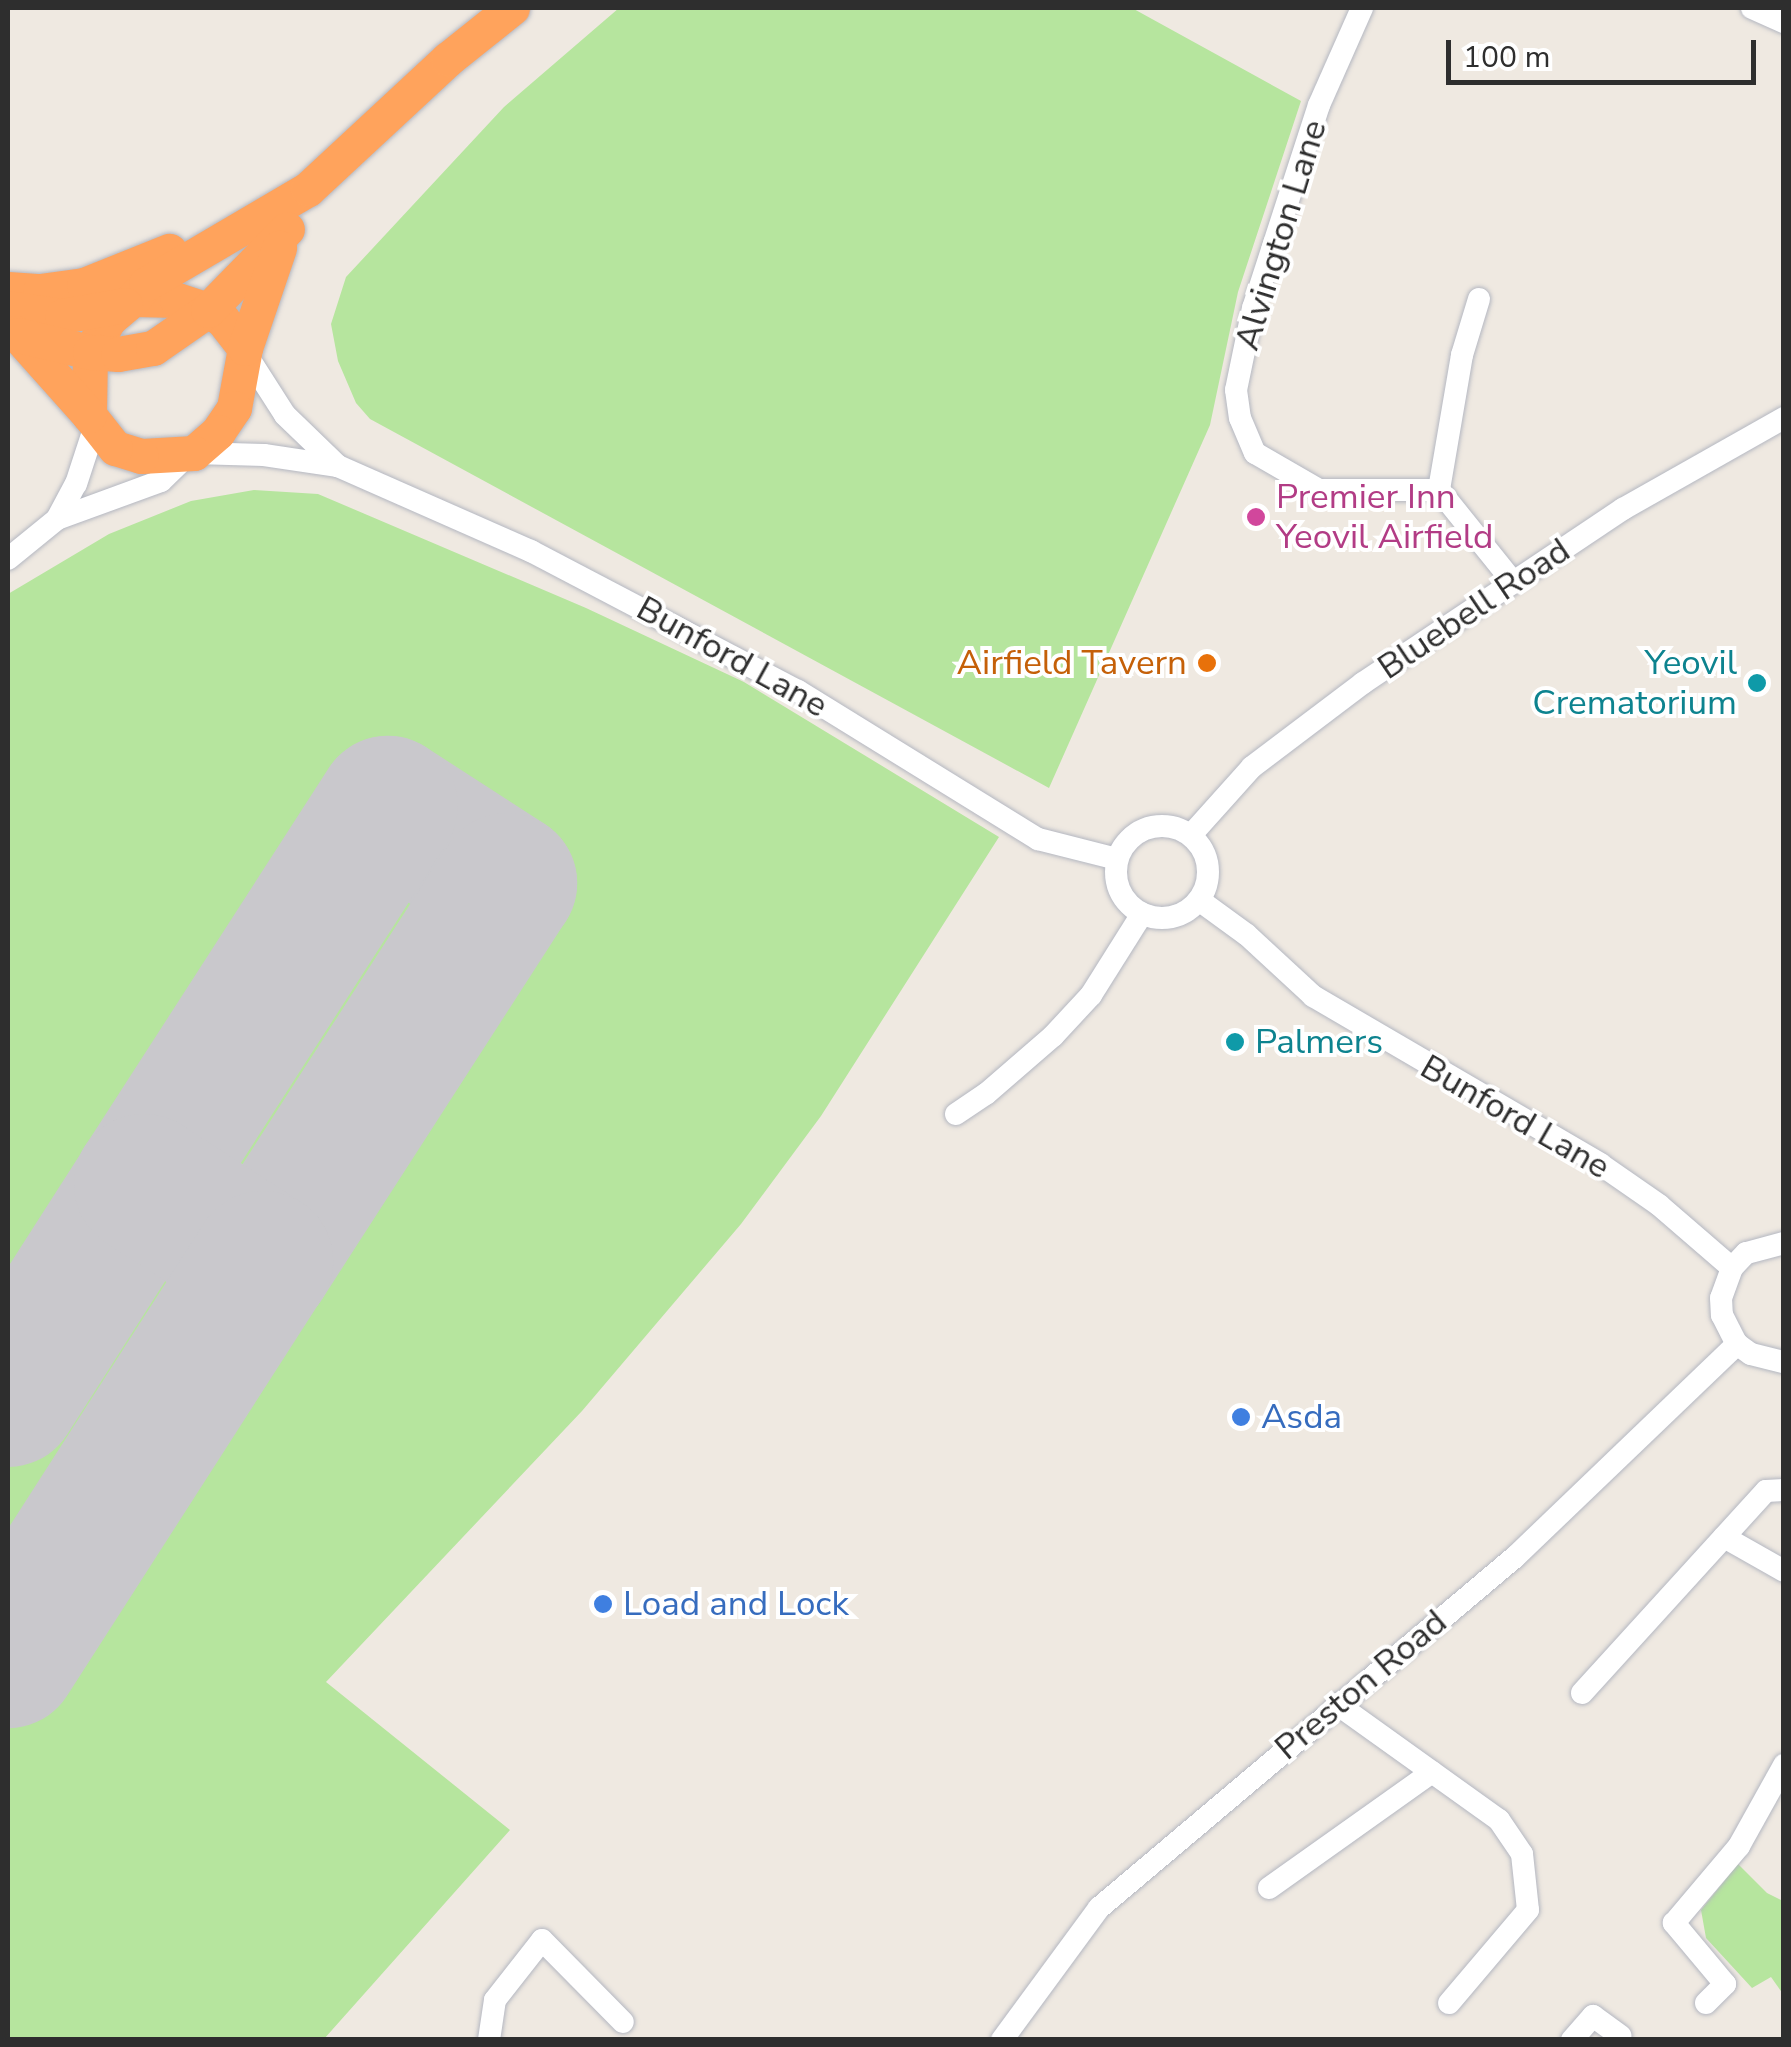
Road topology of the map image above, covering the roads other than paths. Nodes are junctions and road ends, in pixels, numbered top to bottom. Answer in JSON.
{"nodes":[{"id":1,"x":512,"y":8,"type":"edge"},
{"id":2,"x":1362,"y":8,"type":"edge"},
{"id":3,"x":1752,"y":8,"type":"edge"},
{"id":4,"x":1784,"y":22,"type":"edge"},
{"id":5,"x":356,"y":144,"type":"junction"},
{"id":6,"x":308,"y":188,"type":"junction"},
{"id":7,"x":287,"y":230,"type":"junction"},
{"id":8,"x":8,"y":288,"type":"edge"},
{"id":9,"x":1479,"y":300,"type":"dead end"},
{"id":10,"x":129,"y":302,"type":"junction"},
{"id":11,"x":208,"y":310,"type":"junction"},
{"id":12,"x":11,"y":323,"type":"edge"},
{"id":13,"x":245,"y":351,"type":"junction"},
{"id":14,"x":90,"y":352,"type":"junction"},
{"id":15,"x":1784,"y":418,"type":"edge"},
{"id":16,"x":92,"y":421,"type":"junction"},
{"id":17,"x":191,"y":453,"type":"junction"},
{"id":18,"x":338,"y":466,"type":"junction"},
{"id":19,"x":1439,"y":490,"type":"junction"},
{"id":20,"x":58,"y":519,"type":"junction"},
{"id":21,"x":8,"y":559,"type":"edge"},
{"id":22,"x":1513,"y":582,"type":"junction"},
{"id":23,"x":1191,"y":835,"type":"junction"},
{"id":24,"x":1117,"y":859,"type":"junction"},
{"id":25,"x":1199,"y":900,"type":"junction"},
{"id":26,"x":1142,"y":914,"type":"junction"},
{"id":27,"x":956,"y":1114,"type":"dead end"},
{"id":28,"x":1784,"y":1243,"type":"edge"},
{"id":29,"x":1732,"y":1268,"type":"junction"},
{"id":30,"x":1737,"y":1344,"type":"junction"},
{"id":31,"x":1784,"y":1362,"type":"edge"},
{"id":32,"x":1784,"y":1490,"type":"edge"},
{"id":33,"x":1724,"y":1538,"type":"junction"},
{"id":34,"x":1784,"y":1571,"type":"edge"},
{"id":35,"x":1582,"y":1693,"type":"dead end"},
{"id":36,"x":1337,"y":1704,"type":"junction"},
{"id":37,"x":1784,"y":1765,"type":"edge"},
{"id":38,"x":1432,"y":1772,"type":"junction"},
{"id":39,"x":1268,"y":1888,"type":"dead end"},
{"id":40,"x":1449,"y":2003,"type":"dead end"},
{"id":41,"x":1706,"y":2003,"type":"dead end"},
{"id":42,"x":623,"y":2022,"type":"dead end"},
{"id":43,"x":1621,"y":2036,"type":"dead end"},
{"id":44,"x":489,"y":2040,"type":"edge"},
{"id":45,"x":1002,"y":2040,"type":"edge"},
{"id":46,"x":1572,"y":2040,"type":"edge"}],
"edges":[{"from":1,"to":5,"type":"highway"},
{"from":2,"to":19,"type":"street","name":"Alvington Lane"},
{"from":3,"to":4,"type":"street"},
{"from":5,"to":6,"type":"highway"},
{"from":5,"to":8,"type":"highway"},
{"from":6,"to":7,"type":"highway"},
{"from":6,"to":10,"type":"highway"},
{"from":7,"to":11,"type":"highway"},
{"from":7,"to":13,"type":"highway"},
{"from":9,"to":19,"type":"street"},
{"from":10,"to":11,"type":"highway"},
{"from":10,"to":12,"type":"highway"},
{"from":10,"to":14,"type":"highway"},
{"from":11,"to":13,"type":"highway"},
{"from":11,"to":14,"type":"highway"},
{"from":12,"to":14,"type":"highway"},
{"from":12,"to":16,"type":"highway"},
{"from":13,"to":17,"type":"highway"},
{"from":13,"to":18,"type":"street","name":"Bunford Lane"},
{"from":14,"to":16,"type":"highway"},
{"from":15,"to":22,"type":"street","name":"Bluebell Road"},
{"from":16,"to":17,"type":"highway"},
{"from":16,"to":20,"type":"street"},
{"from":17,"to":18,"type":"street","name":"Bunford Lane"},
{"from":17,"to":20,"type":"street"},
{"from":18,"to":24,"type":"street","name":"Bunford Lane"},
{"from":19,"to":22,"type":"street"},
{"from":20,"to":21,"type":"street"},
{"from":22,"to":23,"type":"street","name":"Bluebell Road"},
{"from":23,"to":24,"type":"street"},
{"from":23,"to":25,"type":"street"},
{"from":24,"to":26,"type":"street"},
{"from":25,"to":26,"type":"street"},
{"from":25,"to":29,"type":"street","name":"Bunford Lane"},
{"from":26,"to":27,"type":"street"},
{"from":28,"to":29,"type":"street"},
{"from":29,"to":30,"type":"street"},
{"from":30,"to":31,"type":"street"},
{"from":30,"to":36,"type":"street","name":"Preston Road"},
{"from":32,"to":33,"type":"street"},
{"from":33,"to":34,"type":"street"},
{"from":33,"to":35,"type":"street"},
{"from":36,"to":38,"type":"street"},
{"from":36,"to":45,"type":"street","name":"Preston Road"},
{"from":37,"to":41,"type":"street"},
{"from":38,"to":39,"type":"street"},
{"from":38,"to":40,"type":"street"},
{"from":42,"to":44,"type":"street"},
{"from":43,"to":46,"type":"street"}]}
